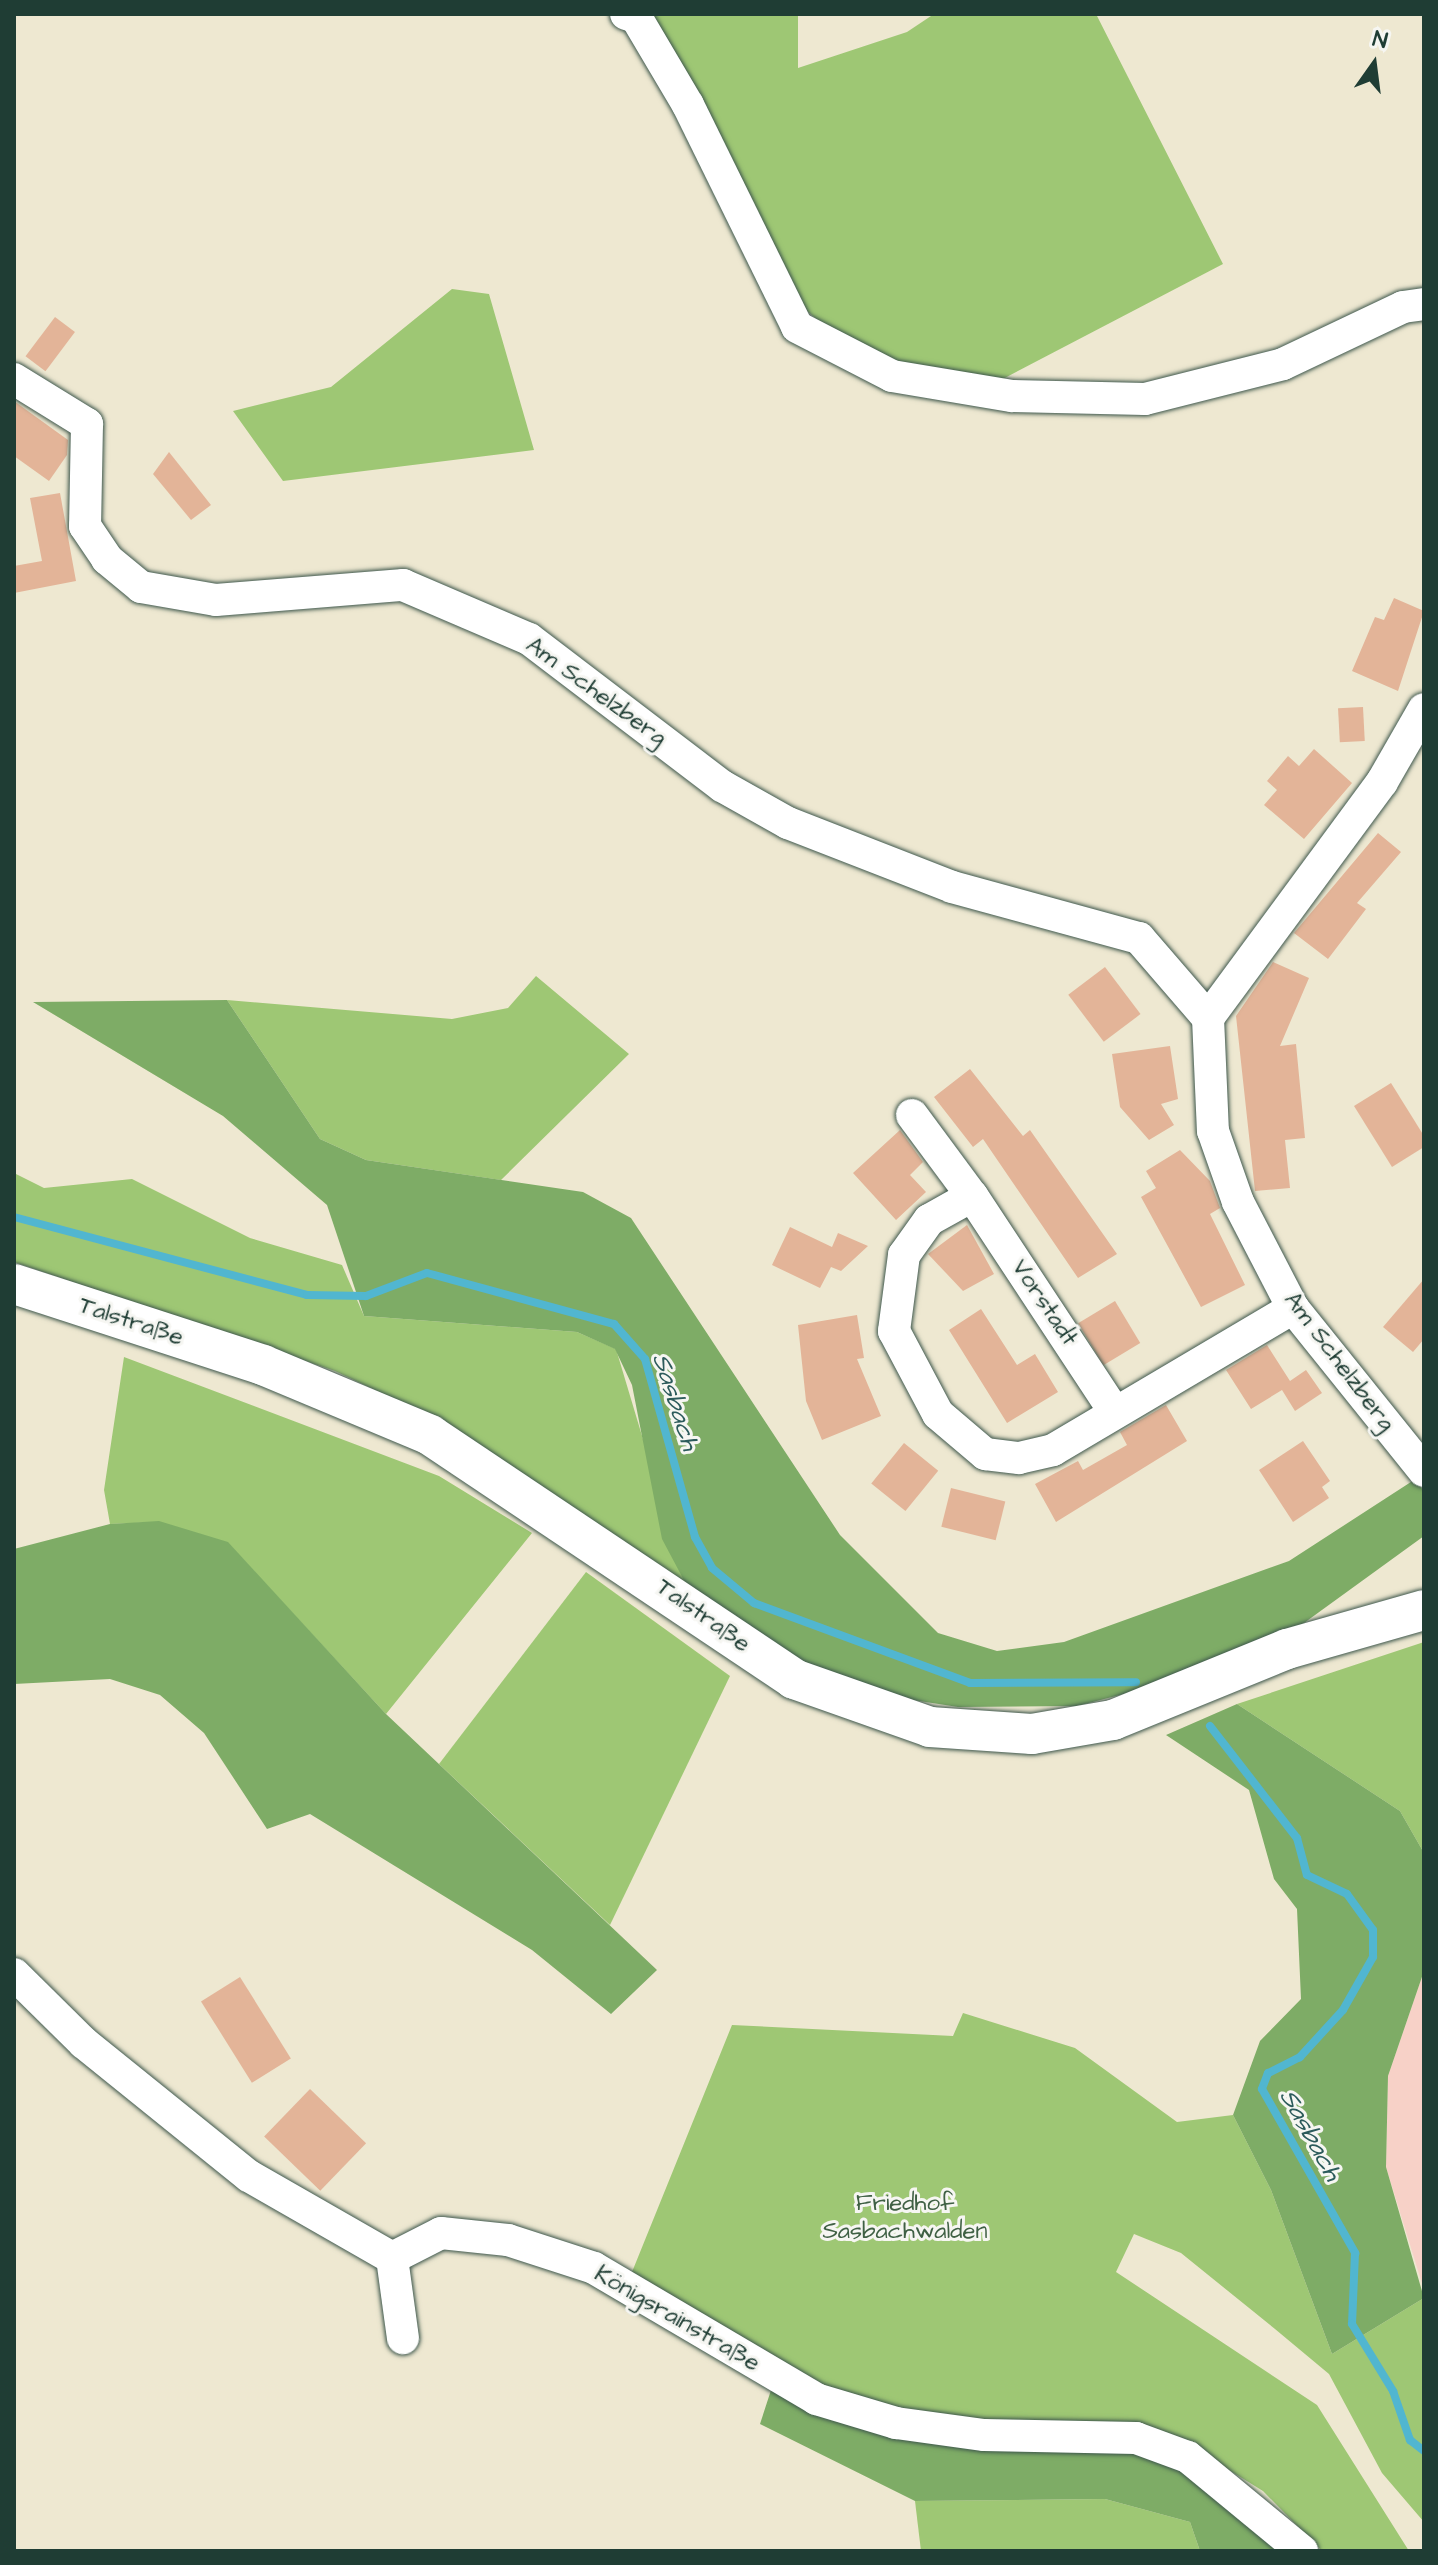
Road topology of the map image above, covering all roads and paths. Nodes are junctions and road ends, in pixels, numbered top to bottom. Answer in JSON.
{"nodes":[{"id":1,"x":626,"y":14,"type":"edge"},
{"id":2,"x":1424,"y":304,"type":"edge"},
{"id":3,"x":14,"y":379,"type":"edge"},
{"id":4,"x":1424,"y":709,"type":"edge"},
{"id":5,"x":1208,"y":1018,"type":"junction"},
{"id":6,"x":912,"y":1115,"type":"dead end"},
{"id":7,"x":972,"y":1196,"type":"junction"},
{"id":8,"x":14,"y":1284,"type":"edge"},
{"id":9,"x":1293,"y":1308,"type":"junction"},
{"id":10,"x":1114,"y":1411,"type":"junction"},
{"id":11,"x":1424,"y":1471,"type":"edge"},
{"id":12,"x":1424,"y":1610,"type":"edge"},
{"id":13,"x":14,"y":1974,"type":"edge"},
{"id":14,"x":392,"y":2258,"type":"junction"},
{"id":15,"x":403,"y":2338,"type":"dead end"},
{"id":16,"x":1302,"y":2551,"type":"edge"}],
"edges":[{"from":1,"to":2,"type":"street"},
{"from":3,"to":5,"type":"street","name":"Am Schelzberg"},
{"from":4,"to":5,"type":"street"},
{"from":5,"to":9,"type":"street","name":"Am Schelzberg"},
{"from":6,"to":7,"type":"street","name":"Vorstadt"},
{"from":7,"to":10,"type":"street","name":"Vorstadt"},
{"from":7,"to":10,"type":"street"},
{"from":8,"to":12,"type":"main road","name":"Talstraße"},
{"from":9,"to":10,"type":"street"},
{"from":9,"to":11,"type":"street","name":"Am Schelzberg"},
{"from":13,"to":14,"type":"street"},
{"from":14,"to":15,"type":"street"},
{"from":14,"to":16,"type":"street","name":"Königsrainstraße"}]}
